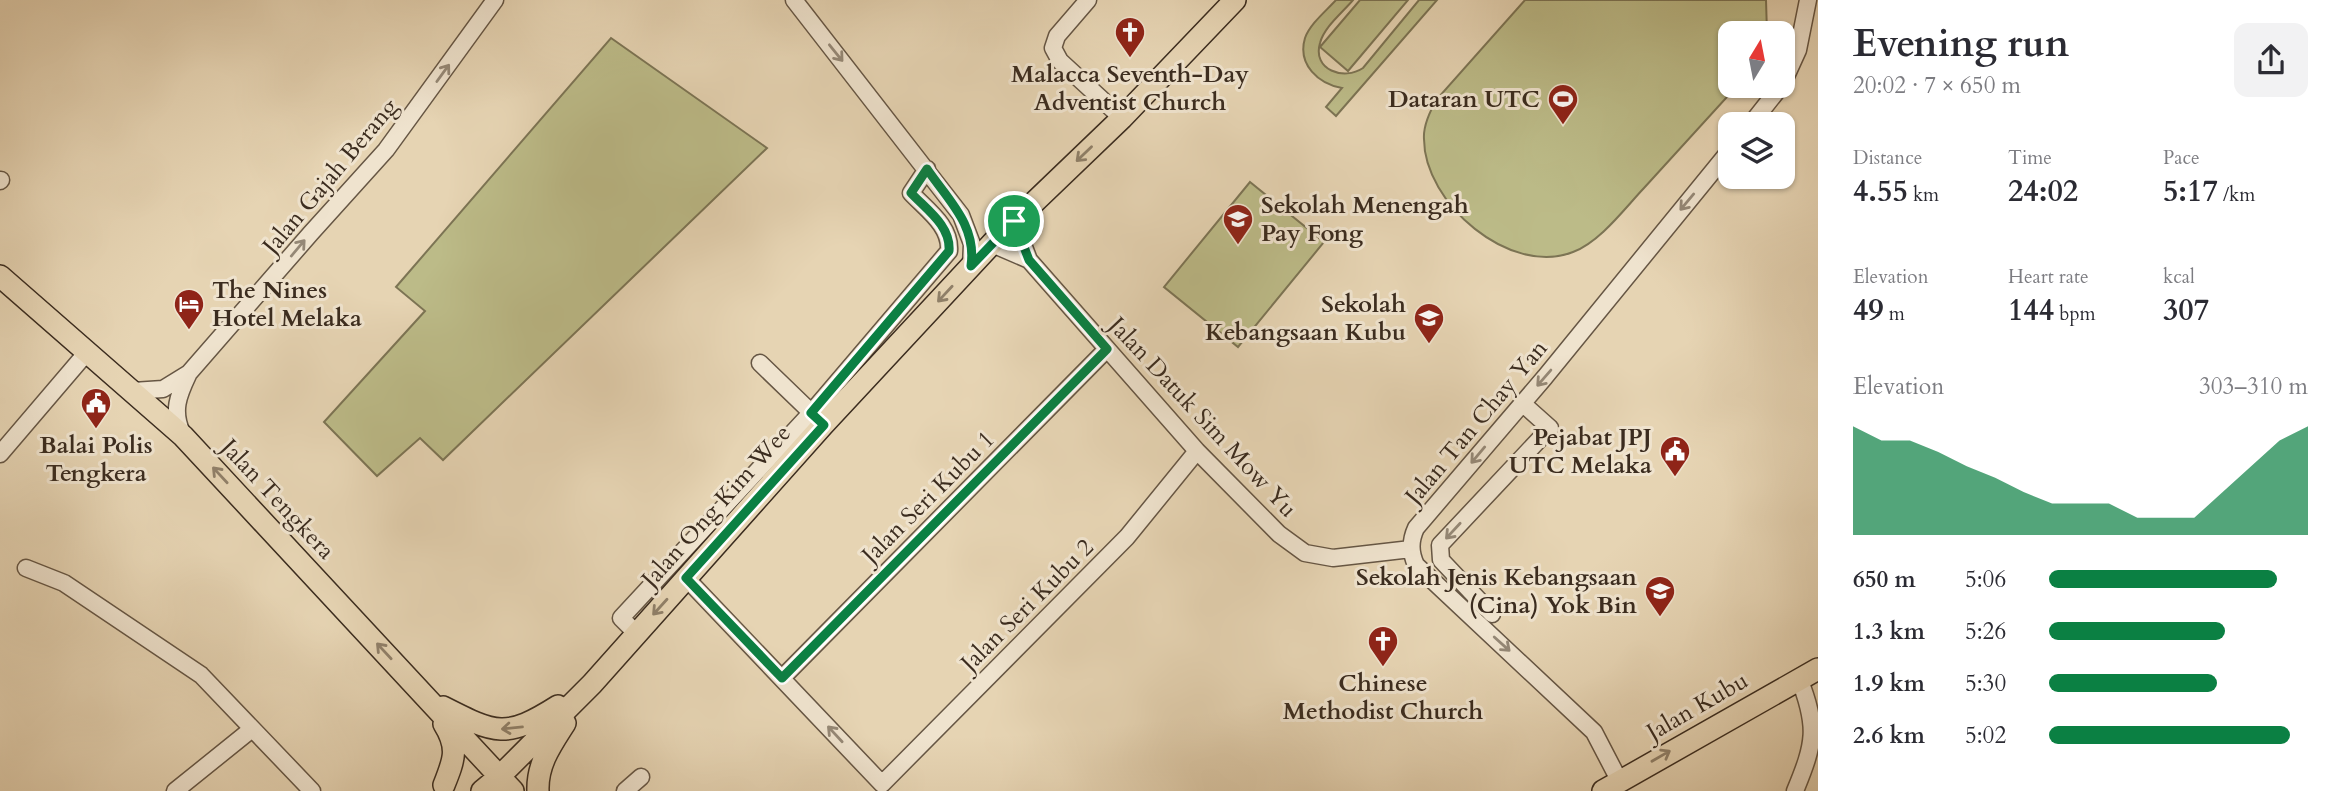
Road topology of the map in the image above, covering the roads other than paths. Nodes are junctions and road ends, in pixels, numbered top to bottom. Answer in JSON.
{"nodes":[{"id":1,"x":495,"y":0,"type":"edge"},
{"id":2,"x":794,"y":0,"type":"edge"},
{"id":3,"x":1088,"y":0,"type":"edge"},
{"id":4,"x":1235,"y":0,"type":"edge"},
{"id":5,"x":1808,"y":0,"type":"edge"},
{"id":6,"x":1796,"y":54,"type":"edge"},
{"id":7,"x":1771,"y":98,"type":"edge"},
{"id":8,"x":1760,"y":112,"type":"edge"},
{"id":9,"x":1122,"y":118,"type":"junction"},
{"id":10,"x":1718,"y":165,"type":"edge"},
{"id":11,"x":927,"y":169,"type":"junction"},
{"id":12,"x":1014,"y":221,"type":"junction"},
{"id":13,"x":992,"y":244,"type":"junction"},
{"id":14,"x":1029,"y":260,"type":"junction"},
{"id":15,"x":971,"y":266,"type":"junction"},
{"id":16,"x":0,"y":275,"type":"edge"},
{"id":17,"x":1107,"y":349,"type":"junction"},
{"id":18,"x":88,"y":351,"type":"junction"},
{"id":19,"x":760,"y":363,"type":"dead end"},
{"id":20,"x":189,"y":373,"type":"junction"},
{"id":21,"x":134,"y":391,"type":"junction"},
{"id":22,"x":1522,"y":403,"type":"junction"},
{"id":23,"x":817,"y":419,"type":"junction"},
{"id":24,"x":183,"y":436,"type":"junction"},
{"id":25,"x":1197,"y":451,"type":"junction"},
{"id":26,"x":0,"y":453,"type":"edge"},
{"id":27,"x":1411,"y":549,"type":"junction"},
{"id":28,"x":26,"y":568,"type":"dead end"},
{"id":29,"x":686,"y":578,"type":"junction"},
{"id":30,"x":1492,"y":614,"type":"dead end"},
{"id":31,"x":637,"y":634,"type":"junction"},
{"id":32,"x":1809,"y":673,"type":"edge"},
{"id":33,"x":782,"y":678,"type":"junction"},
{"id":34,"x":592,"y":684,"type":"junction"},
{"id":35,"x":431,"y":701,"type":"junction"},
{"id":36,"x":252,"y":729,"type":"junction"},
{"id":37,"x":481,"y":755,"type":"junction"},
{"id":38,"x":641,"y":777,"type":"dead end"},
{"id":39,"x":506,"y":783,"type":"edge"},
{"id":40,"x":1611,"y":786,"type":"edge"},
{"id":41,"x":440,"y":788,"type":"edge"},
{"id":42,"x":174,"y":791,"type":"edge"},
{"id":43,"x":312,"y":791,"type":"edge"},
{"id":44,"x":482,"y":791,"type":"edge"},
{"id":45,"x":538,"y":791,"type":"edge"},
{"id":46,"x":625,"y":791,"type":"edge"},
{"id":47,"x":1795,"y":791,"type":"edge"}],
"edges":[{"from":20,"to":1,"type":"street","name":"Jalan Gajah Berang","one_way":true},
{"from":2,"to":11,"type":"street","one_way":true},
{"from":3,"to":9,"type":"street"},
{"from":4,"to":9,"type":"main road","name":"Jalan Ong Kim Wee"},
{"from":5,"to":6,"type":"street"},
{"from":7,"to":8,"type":"street"},
{"from":9,"to":12,"type":"main road","name":"Jalan Ong Kim Wee","one_way":true},
{"from":10,"to":22,"type":"street","name":"Jalan Tan Chay Yan","one_way":true},
{"from":11,"to":15,"type":"street"},
{"from":11,"to":23,"type":"street"},
{"from":12,"to":13,"type":"main road","name":"Jalan Ong Kim Wee"},
{"from":12,"to":14,"type":"street","name":"Jalan Datuk Sim Mow Yu"},
{"from":13,"to":14,"type":"street","name":"Jalan Datuk Sim Mow Yu"},
{"from":13,"to":15,"type":"main road","name":"Jalan Ong Kim Wee"},
{"from":14,"to":17,"type":"street","name":"Jalan Datuk Sim Mow Yu"},
{"from":15,"to":23,"type":"main road","name":"Jalan Ong Kim Wee","one_way":true},
{"from":16,"to":18,"type":"main road","name":"Jalan Tengkera"},
{"from":17,"to":25,"type":"street","name":"Jalan Datuk Sim Mow Yu"},
{"from":17,"to":33,"type":"street","name":"Jalan Seri Kubu 1"},
{"from":18,"to":21,"type":"main road","name":"Jalan Tengkera"},
{"from":18,"to":26,"type":"street"},
{"from":19,"to":23,"type":"street"},
{"from":20,"to":21,"type":"street","name":"Jalan Gajah Berang"},
{"from":20,"to":24,"type":"street","name":"Jalan Gajah Berang"},
{"from":21,"to":24,"type":"main road","name":"Jalan Tengkera"},
{"from":22,"to":27,"type":"street","name":"Jalan Tan Chay Yan","one_way":true},
{"from":22,"to":30,"type":"street","one_way":true},
{"from":23,"to":29,"type":"main road","name":"Jalan Ong Kim Wee"},
{"from":23,"to":31,"type":"street"},
{"from":35,"to":24,"type":"main road","name":"Jalan Tengkera","one_way":true},
{"from":25,"to":27,"type":"street","name":"Jalan Datuk Sim Mow Yu"},
{"from":25,"to":33,"type":"street","name":"Jalan Seri Kubu 2","one_way":true},
{"from":27,"to":40,"type":"street","one_way":true},
{"from":28,"to":36,"type":"street"},
{"from":29,"to":31,"type":"main road","name":"Jalan Ong Kim Wee","one_way":true},
{"from":29,"to":33,"type":"street"},
{"from":31,"to":34,"type":"main road","name":"Jalan Ong Kim Wee"},
{"from":40,"to":32,"type":"main road","name":"Jalan Kubu","one_way":true},
{"from":32,"to":47,"type":"street"},
{"from":34,"to":35,"type":"main road","one_way":true},
{"from":34,"to":39,"type":"main road","name":"Jalan Ong Kim Wee"},
{"from":34,"to":45,"type":"main road"},
{"from":35,"to":37,"type":"main road","name":"Jalan Tengkera"},
{"from":35,"to":41,"type":"main road"},
{"from":36,"to":42,"type":"street"},
{"from":36,"to":43,"type":"street"},
{"from":37,"to":39,"type":"main road","name":"Jalan Tengkera"},
{"from":37,"to":41,"type":"main road"},
{"from":38,"to":46,"type":"street"},
{"from":39,"to":44,"type":"main road","name":"Jalan Ong Kim Wee"}]}
